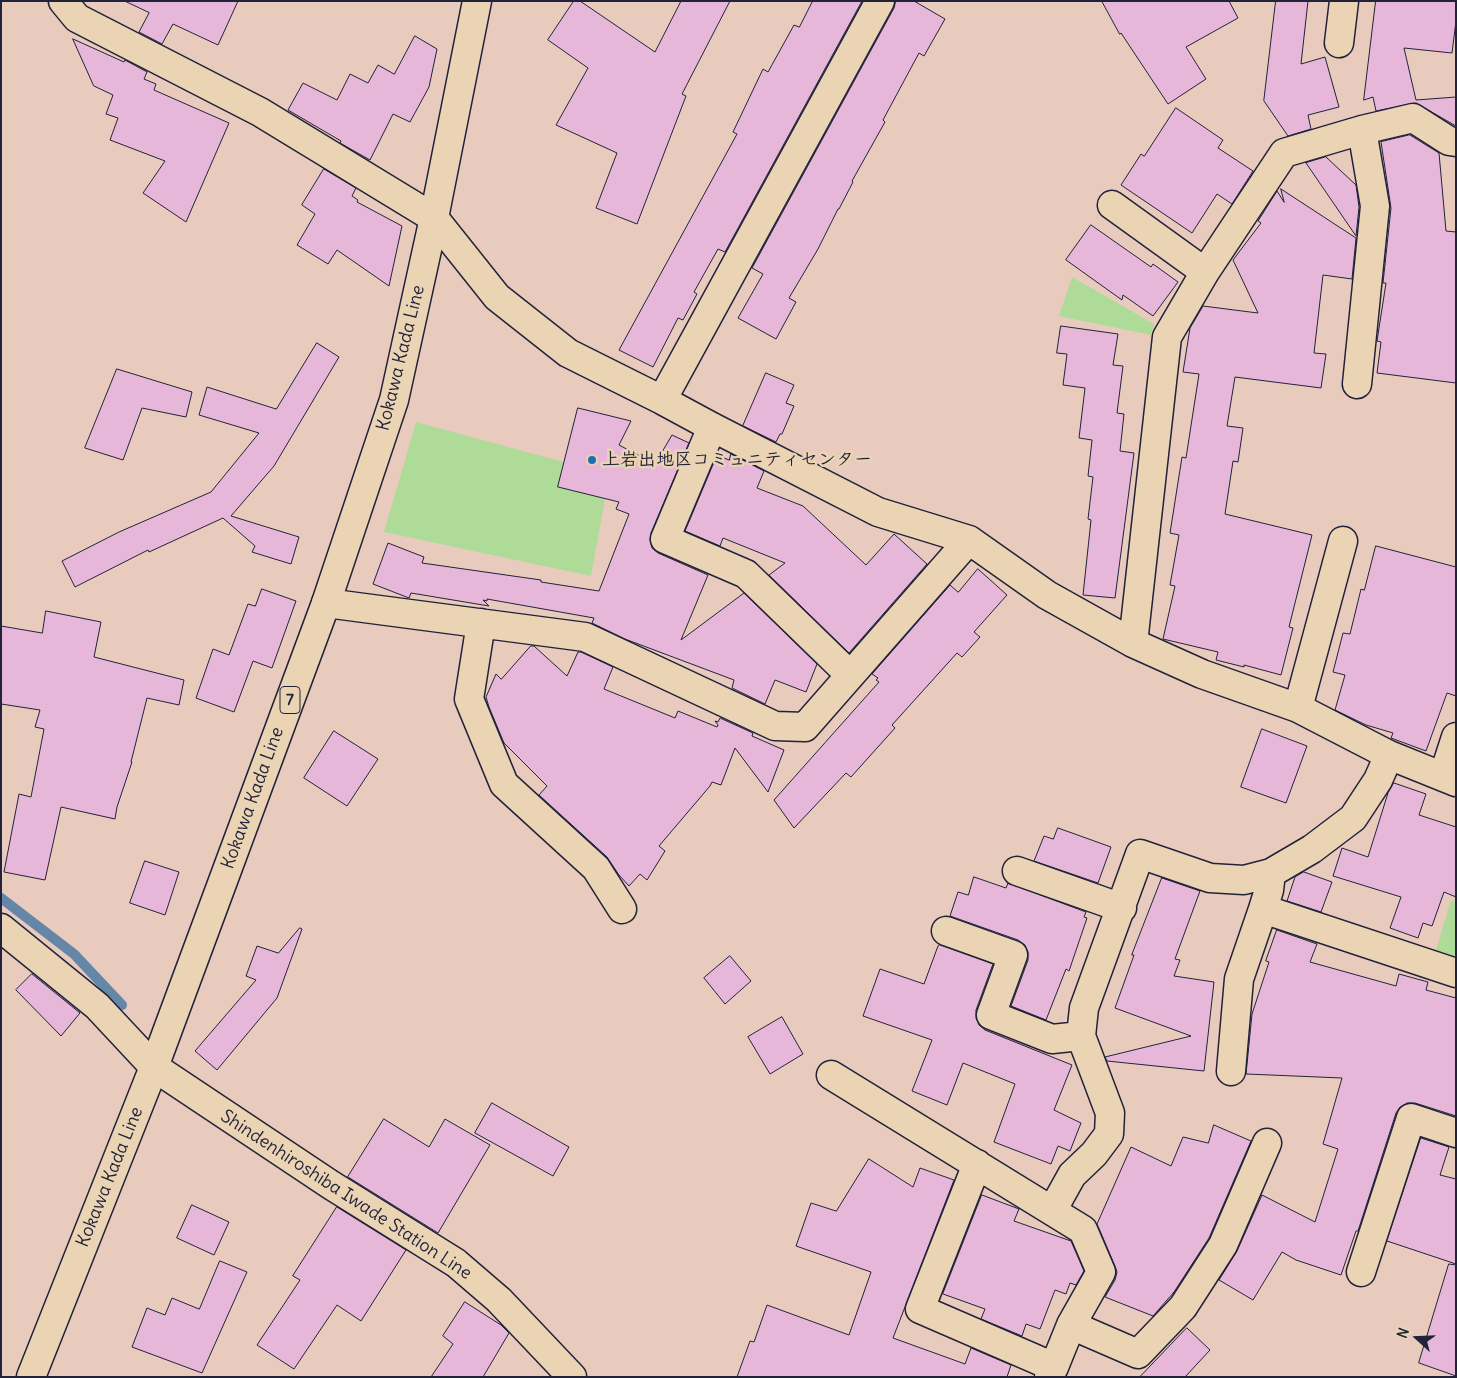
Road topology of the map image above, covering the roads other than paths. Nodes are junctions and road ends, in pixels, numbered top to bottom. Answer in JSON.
{"nodes":[{"id":1,"x":63,"y":1,"type":"edge"},
{"id":2,"x":478,"y":1,"type":"edge"},
{"id":3,"x":880,"y":1,"type":"edge"},
{"id":4,"x":1344,"y":1,"type":"edge"},
{"id":5,"x":1340,"y":43,"type":"dead end"},
{"id":6,"x":1362,"y":130,"type":"junction"},
{"id":7,"x":1456,"y":142,"type":"edge"},
{"id":8,"x":1112,"y":205,"type":"dead end"},
{"id":9,"x":434,"y":218,"type":"junction"},
{"id":10,"x":1205,"y":272,"type":"junction"},
{"id":11,"x":1357,"y":384,"type":"dead end"},
{"id":12,"x":662,"y":400,"type":"junction"},
{"id":13,"x":712,"y":427,"type":"junction"},
{"id":14,"x":969,"y":540,"type":"junction"},
{"id":15,"x":1343,"y":541,"type":"dead end"},
{"id":16,"x":326,"y":603,"type":"junction"},
{"id":17,"x":481,"y":624,"type":"junction"},
{"id":18,"x":1134,"y":643,"type":"junction"},
{"id":19,"x":850,"y":675,"type":"junction"},
{"id":20,"x":1298,"y":708,"type":"junction"},
{"id":21,"x":1456,"y":737,"type":"edge"},
{"id":22,"x":1389,"y":755,"type":"junction"},
{"id":23,"x":1449,"y":780,"type":"edge"},
{"id":24,"x":1017,"y":871,"type":"dead end"},
{"id":25,"x":1271,"y":873,"type":"junction"},
{"id":26,"x":1122,"y":908,"type":"junction"},
{"id":27,"x":622,"y":909,"type":"dead end"},
{"id":28,"x":1263,"y":909,"type":"junction"},
{"id":29,"x":1,"y":928,"type":"edge"},
{"id":30,"x":946,"y":931,"type":"dead end"},
{"id":31,"x":1456,"y":974,"type":"edge"},
{"id":32,"x":1081,"y":1036,"type":"junction"},
{"id":33,"x":154,"y":1067,"type":"junction"},
{"id":34,"x":1232,"y":1071,"type":"dead end"},
{"id":35,"x":832,"y":1075,"type":"dead end"},
{"id":36,"x":1456,"y":1132,"type":"edge"},
{"id":37,"x":1267,"y":1142,"type":"dead end"},
{"id":38,"x":977,"y":1164,"type":"junction"},
{"id":39,"x":1052,"y":1211,"type":"junction"},
{"id":40,"x":1361,"y":1272,"type":"dead end"},
{"id":41,"x":1071,"y":1325,"type":"junction"},
{"id":42,"x":1052,"y":1372,"type":"edge"},
{"id":43,"x":31,"y":1377,"type":"edge"},
{"id":44,"x":572,"y":1377,"type":"edge"}],
"edges":[{"from":1,"to":9,"type":"street"},
{"from":2,"to":9,"type":"street","name":"Kokawa Kada Line","number":"7"},
{"from":3,"to":12,"type":"street"},
{"from":4,"to":5,"type":"street"},
{"from":6,"to":7,"type":"street"},
{"from":6,"to":10,"type":"street"},
{"from":6,"to":11,"type":"street"},
{"from":8,"to":10,"type":"street"},
{"from":9,"to":12,"type":"street"},
{"from":9,"to":16,"type":"street","name":"Kokawa Kada Line","number":"7"},
{"from":10,"to":18,"type":"street"},
{"from":12,"to":13,"type":"street"},
{"from":13,"to":14,"type":"street"},
{"from":13,"to":19,"type":"street"},
{"from":14,"to":18,"type":"street"},
{"from":14,"to":19,"type":"street"},
{"from":15,"to":20,"type":"street"},
{"from":16,"to":17,"type":"street"},
{"from":16,"to":33,"type":"street","name":"Kokawa Kada Line","number":"7"},
{"from":17,"to":19,"type":"street"},
{"from":17,"to":27,"type":"street"},
{"from":18,"to":20,"type":"street"},
{"from":20,"to":22,"type":"street"},
{"from":21,"to":23,"type":"street"},
{"from":22,"to":23,"type":"street"},
{"from":22,"to":25,"type":"street"},
{"from":24,"to":26,"type":"street"},
{"from":25,"to":26,"type":"street"},
{"from":25,"to":28,"type":"street"},
{"from":26,"to":32,"type":"street"},
{"from":28,"to":31,"type":"street"},
{"from":28,"to":34,"type":"street"},
{"from":29,"to":33,"type":"street","name":"Shindenhiroshiba Iwade Station Line"},
{"from":30,"to":32,"type":"street"},
{"from":32,"to":39,"type":"street"},
{"from":33,"to":43,"type":"street","name":"Kokawa Kada Line","number":"7"},
{"from":33,"to":44,"type":"street","name":"Shindenhiroshiba Iwade Station Line"},
{"from":35,"to":38,"type":"street"},
{"from":36,"to":40,"type":"street"},
{"from":37,"to":41,"type":"street"},
{"from":38,"to":39,"type":"street"},
{"from":38,"to":42,"type":"street"},
{"from":39,"to":41,"type":"street"},
{"from":41,"to":42,"type":"street"}]}
